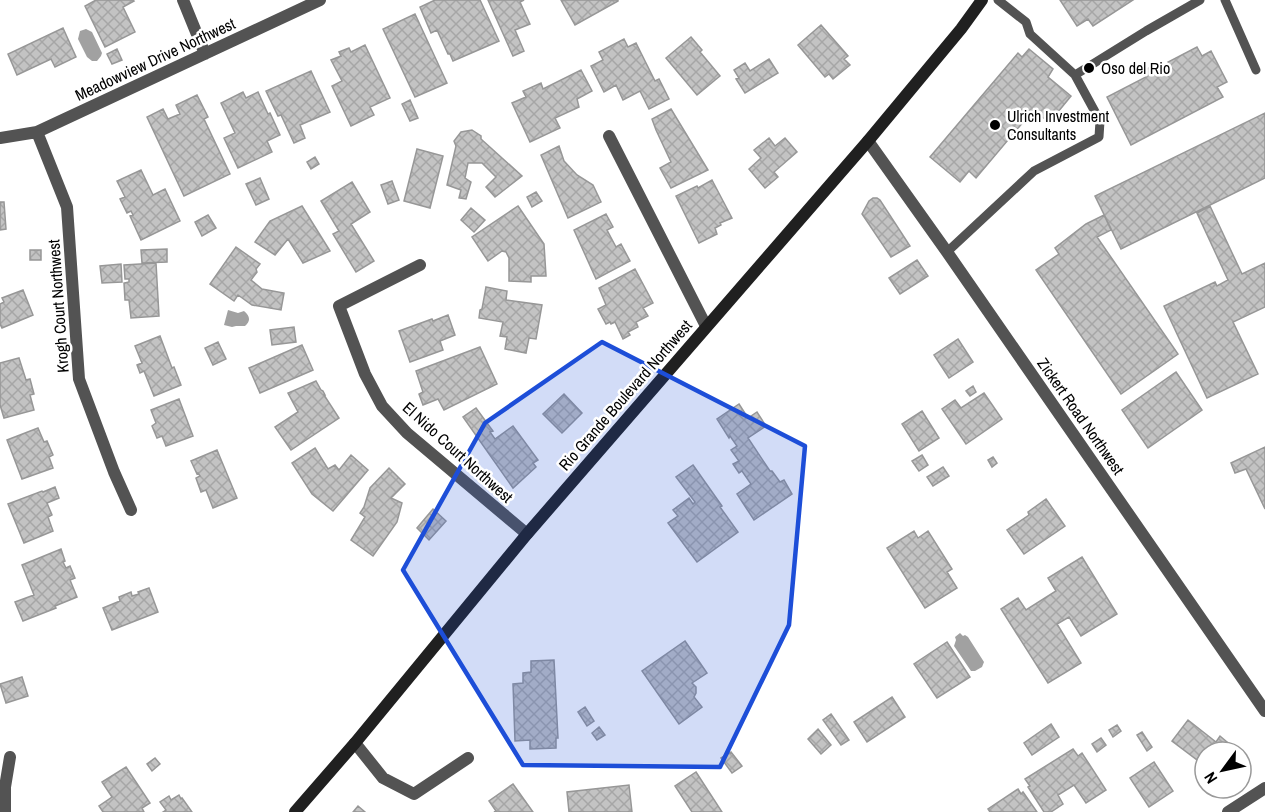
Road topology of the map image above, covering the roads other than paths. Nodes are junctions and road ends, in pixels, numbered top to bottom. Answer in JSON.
{"nodes":[{"id":1,"x":183,"y":0,"type":"edge"},
{"id":2,"x":320,"y":0,"type":"edge"},
{"id":3,"x":982,"y":0,"type":"edge"},
{"id":4,"x":998,"y":0,"type":"edge"},
{"id":5,"x":1200,"y":0,"type":"edge"},
{"id":6,"x":1225,"y":0,"type":"edge"},
{"id":7,"x":205,"y":54,"type":"junction"},
{"id":8,"x":1256,"y":70,"type":"dead end"},
{"id":9,"x":1075,"y":75,"type":"junction"},
{"id":10,"x":37,"y":132,"type":"junction"},
{"id":11,"x":609,"y":136,"type":"dead end"},
{"id":12,"x":0,"y":138,"type":"edge"},
{"id":13,"x":868,"y":141,"type":"junction"},
{"id":14,"x":947,"y":252,"type":"junction"},
{"id":15,"x":420,"y":265,"type":"dead end"},
{"id":16,"x":706,"y":326,"type":"junction"},
{"id":17,"x":131,"y":510,"type":"dead end"},
{"id":18,"x":526,"y":534,"type":"junction"},
{"id":19,"x":1265,"y":711,"type":"edge"},
{"id":20,"x":355,"y":743,"type":"junction"},
{"id":21,"x":10,"y":757,"type":"dead end"},
{"id":22,"x":468,"y":758,"type":"dead end"},
{"id":23,"x":1265,"y":788,"type":"edge"},
{"id":24,"x":6,"y":812,"type":"edge"},
{"id":25,"x":295,"y":812,"type":"edge"},
{"id":26,"x":1228,"y":812,"type":"edge"}],
"edges":[{"from":1,"to":7,"type":"street"},
{"from":2,"to":7,"type":"street","name":"Meadowview Drive Northwest"},
{"from":3,"to":13,"type":"main road","name":"Rio Grande Boulevard Northwest"},
{"from":4,"to":9,"type":"lane"},
{"from":5,"to":9,"type":"lane"},
{"from":6,"to":8,"type":"lane"},
{"from":7,"to":10,"type":"street","name":"Meadowview Drive Northwest"},
{"from":9,"to":14,"type":"lane"},
{"from":10,"to":12,"type":"street","name":"Meadowview Drive Northwest"},
{"from":10,"to":17,"type":"street","name":"Krogh Court Northwest"},
{"from":11,"to":16,"type":"street"},
{"from":13,"to":14,"type":"street","name":"Zickert Road Northwest"},
{"from":13,"to":16,"type":"main road","name":"Rio Grande Boulevard Northwest"},
{"from":14,"to":19,"type":"street","name":"Zickert Road Northwest"},
{"from":15,"to":18,"type":"street","name":"El Nido Court Northwest"},
{"from":16,"to":18,"type":"main road","name":"Rio Grande Boulevard Northwest"},
{"from":18,"to":20,"type":"main road","name":"Rio Grande Boulevard Northwest"},
{"from":20,"to":22,"type":"street"},
{"from":20,"to":25,"type":"main road","name":"Rio Grande Boulevard Northwest"},
{"from":21,"to":24,"type":"street"},
{"from":23,"to":26,"type":"street"}]}
